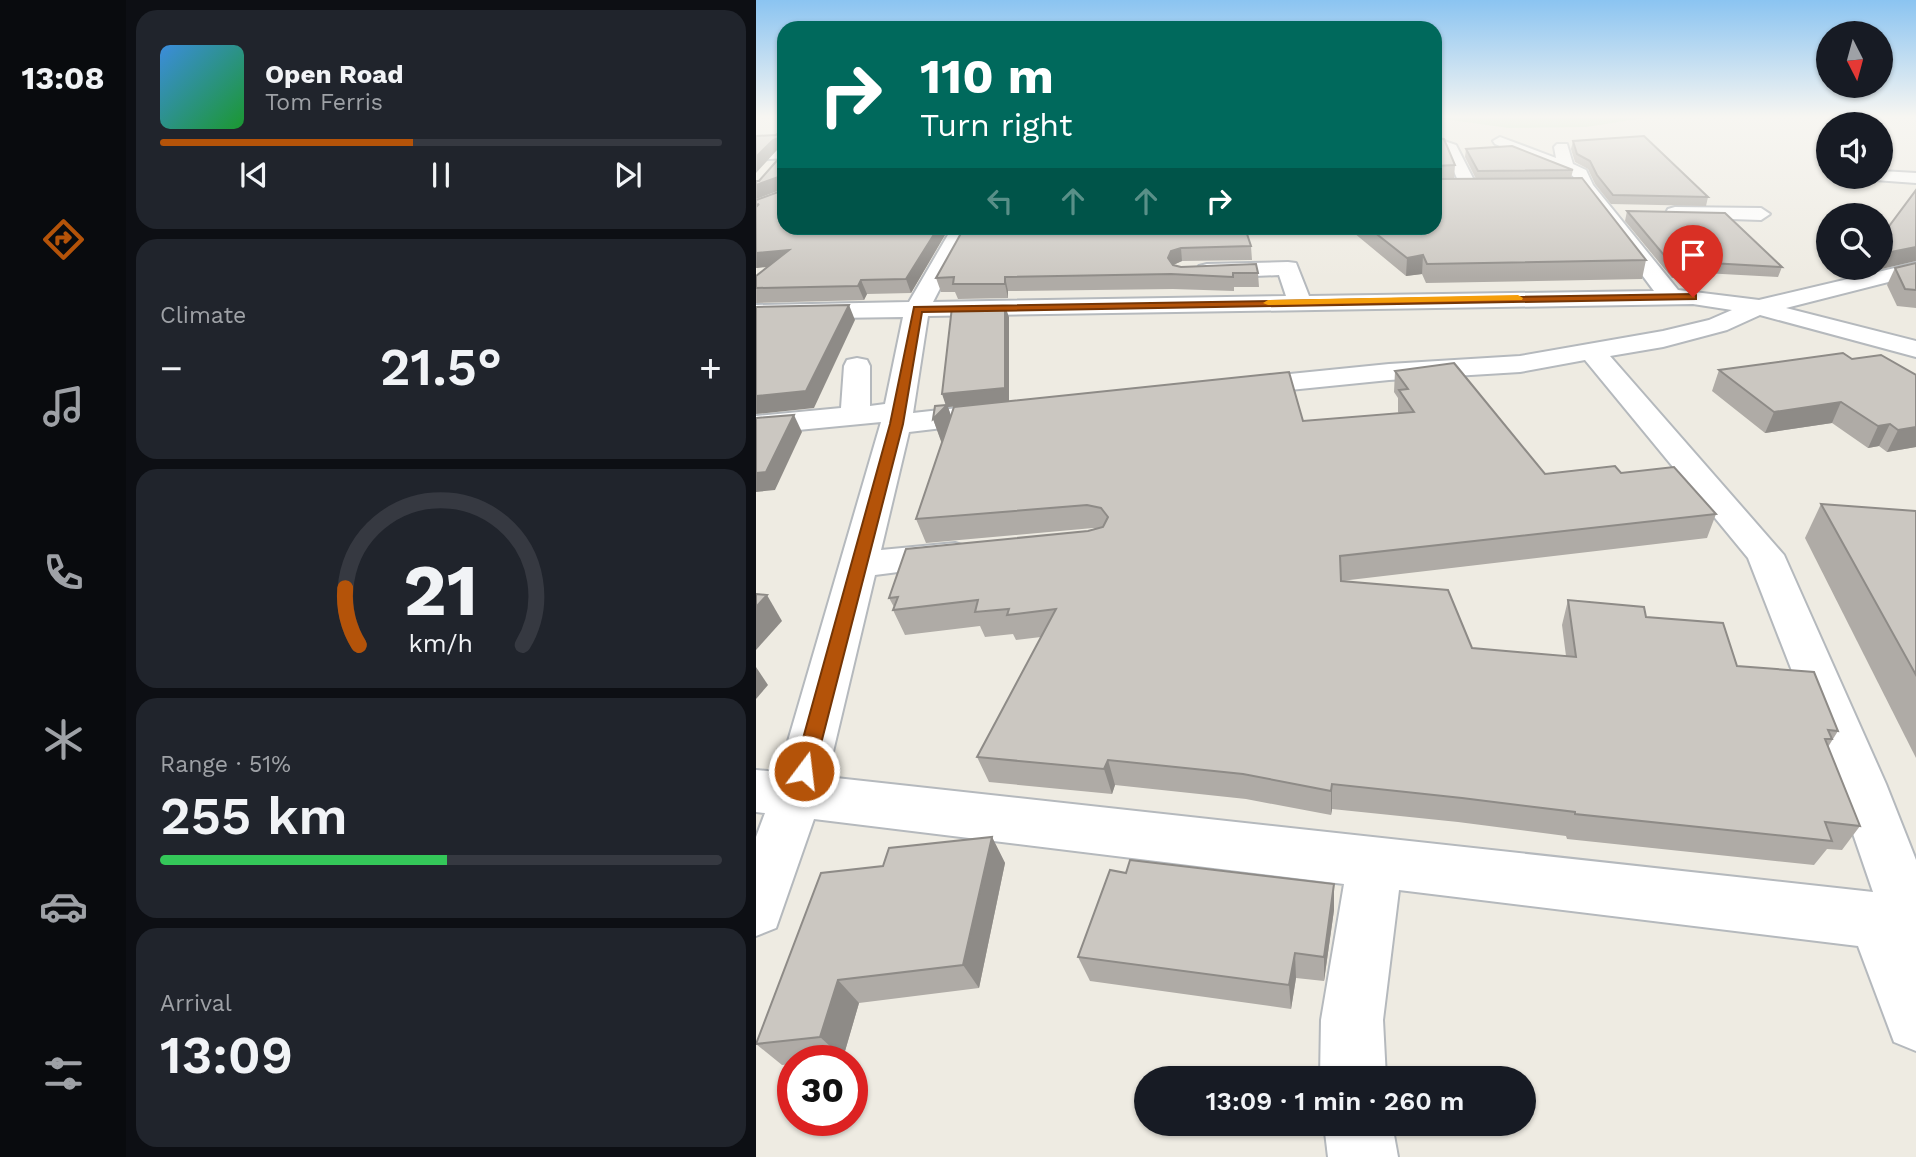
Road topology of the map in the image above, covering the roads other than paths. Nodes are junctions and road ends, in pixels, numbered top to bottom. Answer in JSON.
{"nodes":[{"id":1,"x":1464,"y":170,"type":"edge"},
{"id":2,"x":1555,"y":170,"type":"edge"},
{"id":3,"x":1570,"y":170,"type":"edge"},
{"id":4,"x":1893,"y":177,"type":"edge"},
{"id":5,"x":1916,"y":178,"type":"edge"},
{"id":6,"x":1574,"y":180,"type":"junction"},
{"id":7,"x":1446,"y":188,"type":"edge"},
{"id":8,"x":1605,"y":212,"type":"junction"},
{"id":9,"x":1631,"y":212,"type":"edge"},
{"id":10,"x":1657,"y":213,"type":"edge"},
{"id":11,"x":1760,"y":214,"type":"dead end"},
{"id":12,"x":957,"y":235,"type":"edge"},
{"id":13,"x":1916,"y":269,"type":"edge"},
{"id":14,"x":1183,"y":271,"type":"edge"},
{"id":15,"x":1682,"y":297,"type":"junction"},
{"id":16,"x":1300,"y":302,"type":"junction"},
{"id":17,"x":1759,"y":307,"type":"junction"},
{"id":18,"x":917,"y":309,"type":"junction"},
{"id":19,"x":756,"y":313,"type":"edge"},
{"id":20,"x":1916,"y":349,"type":"edge"},
{"id":21,"x":1591,"y":351,"type":"junction"},
{"id":22,"x":857,"y":366,"type":"dead end"},
{"id":23,"x":1215,"y":389,"type":"edge"},
{"id":24,"x":1007,"y":412,"type":"edge"},
{"id":25,"x":855,"y":416,"type":"junction"},
{"id":26,"x":897,"y":418,"type":"junction"},
{"id":27,"x":756,"y":425,"type":"edge"},
{"id":28,"x":983,"y":552,"type":"edge"},
{"id":29,"x":859,"y":564,"type":"junction"},
{"id":30,"x":776,"y":794,"type":"edge"},
{"id":31,"x":1375,"y":863,"type":"junction"},
{"id":32,"x":756,"y":908,"type":"edge"},
{"id":33,"x":1902,"y":923,"type":"edge"},
{"id":34,"x":1916,"y":1020,"type":"edge"},
{"id":35,"x":1353,"y":1066,"type":"edge"},
{"id":36,"x":1360,"y":1136,"type":"edge"},
{"id":37,"x":1363,"y":1157,"type":"edge"}],
"edges":[{"from":1,"to":7,"type":"street"},
{"from":2,"to":6,"type":"street"},
{"from":3,"to":6,"type":"street"},
{"from":4,"to":5,"type":"street"},
{"from":6,"to":8,"type":"street"},
{"from":8,"to":9,"type":"street"},
{"from":8,"to":15,"type":"street"},
{"from":10,"to":11,"type":"street"},
{"from":12,"to":18,"type":"street"},
{"from":13,"to":17,"type":"street"},
{"from":14,"to":16,"type":"street"},
{"from":15,"to":16,"type":"street"},
{"from":15,"to":17,"type":"street"},
{"from":16,"to":18,"type":"street"},
{"from":17,"to":20,"type":"street"},
{"from":17,"to":21,"type":"street"},
{"from":18,"to":19,"type":"street"},
{"from":18,"to":26,"type":"street"},
{"from":21,"to":23,"type":"street"},
{"from":21,"to":33,"type":"street"},
{"from":22,"to":25,"type":"street"},
{"from":24,"to":26,"type":"street"},
{"from":25,"to":26,"type":"street"},
{"from":25,"to":27,"type":"street"},
{"from":26,"to":29,"type":"street"},
{"from":28,"to":29,"type":"street"},
{"from":29,"to":30,"type":"street"},
{"from":30,"to":31,"type":"street"},
{"from":30,"to":32,"type":"street"},
{"from":31,"to":33,"type":"street"},
{"from":31,"to":35,"type":"street"},
{"from":33,"to":34,"type":"street"},
{"from":36,"to":37,"type":"street"}]}
